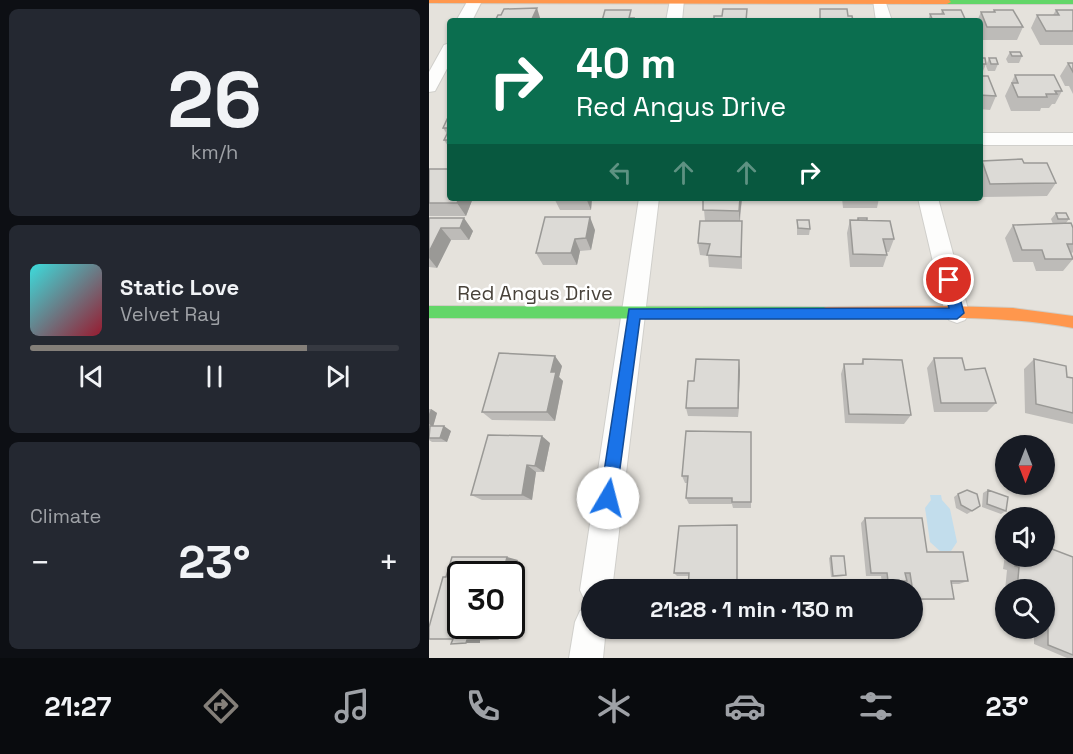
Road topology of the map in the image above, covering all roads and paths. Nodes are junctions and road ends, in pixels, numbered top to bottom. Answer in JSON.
{"nodes":[{"id":1,"x":429,"y":1,"type":"edge"},
{"id":2,"x":475,"y":1,"type":"edge"},
{"id":3,"x":677,"y":1,"type":"edge"},
{"id":4,"x":879,"y":2,"type":"junction"},
{"id":5,"x":1073,"y":2,"type":"edge"},
{"id":6,"x":466,"y":18,"type":"edge"},
{"id":7,"x":674,"y":18,"type":"edge"},
{"id":8,"x":883,"y":18,"type":"edge"},
{"id":9,"x":447,"y":54,"type":"edge"},
{"id":10,"x":429,"y":87,"type":"edge"},
{"id":11,"x":983,"y":139,"type":"edge"},
{"id":12,"x":1073,"y":139,"type":"edge"},
{"id":13,"x":649,"y":201,"type":"edge"},
{"id":14,"x":929,"y":201,"type":"edge"},
{"id":15,"x":429,"y":312,"type":"edge"},
{"id":16,"x":634,"y":313,"type":"junction"},
{"id":17,"x":957,"y":313,"type":"junction"},
{"id":18,"x":1073,"y":322,"type":"edge"},
{"id":19,"x":597,"y":579,"type":"edge"},
{"id":20,"x":589,"y":639,"type":"edge"},
{"id":21,"x":586,"y":658,"type":"edge"}],
"edges":[{"from":1,"to":2,"type":"street"},
{"from":2,"to":3,"type":"street"},
{"from":2,"to":6,"type":"street"},
{"from":3,"to":4,"type":"street"},
{"from":3,"to":7,"type":"street"},
{"from":4,"to":5,"type":"street"},
{"from":4,"to":8,"type":"street"},
{"from":9,"to":10,"type":"street"},
{"from":11,"to":12,"type":"street"},
{"from":13,"to":16,"type":"street"},
{"from":14,"to":17,"type":"street"},
{"from":15,"to":16,"type":"street","name":"Red Angus Drive"},
{"from":16,"to":17,"type":"street","name":"Red Angus Drive"},
{"from":16,"to":19,"type":"street"},
{"from":17,"to":18,"type":"street","name":"Red Angus Drive"},
{"from":20,"to":21,"type":"street"}]}
